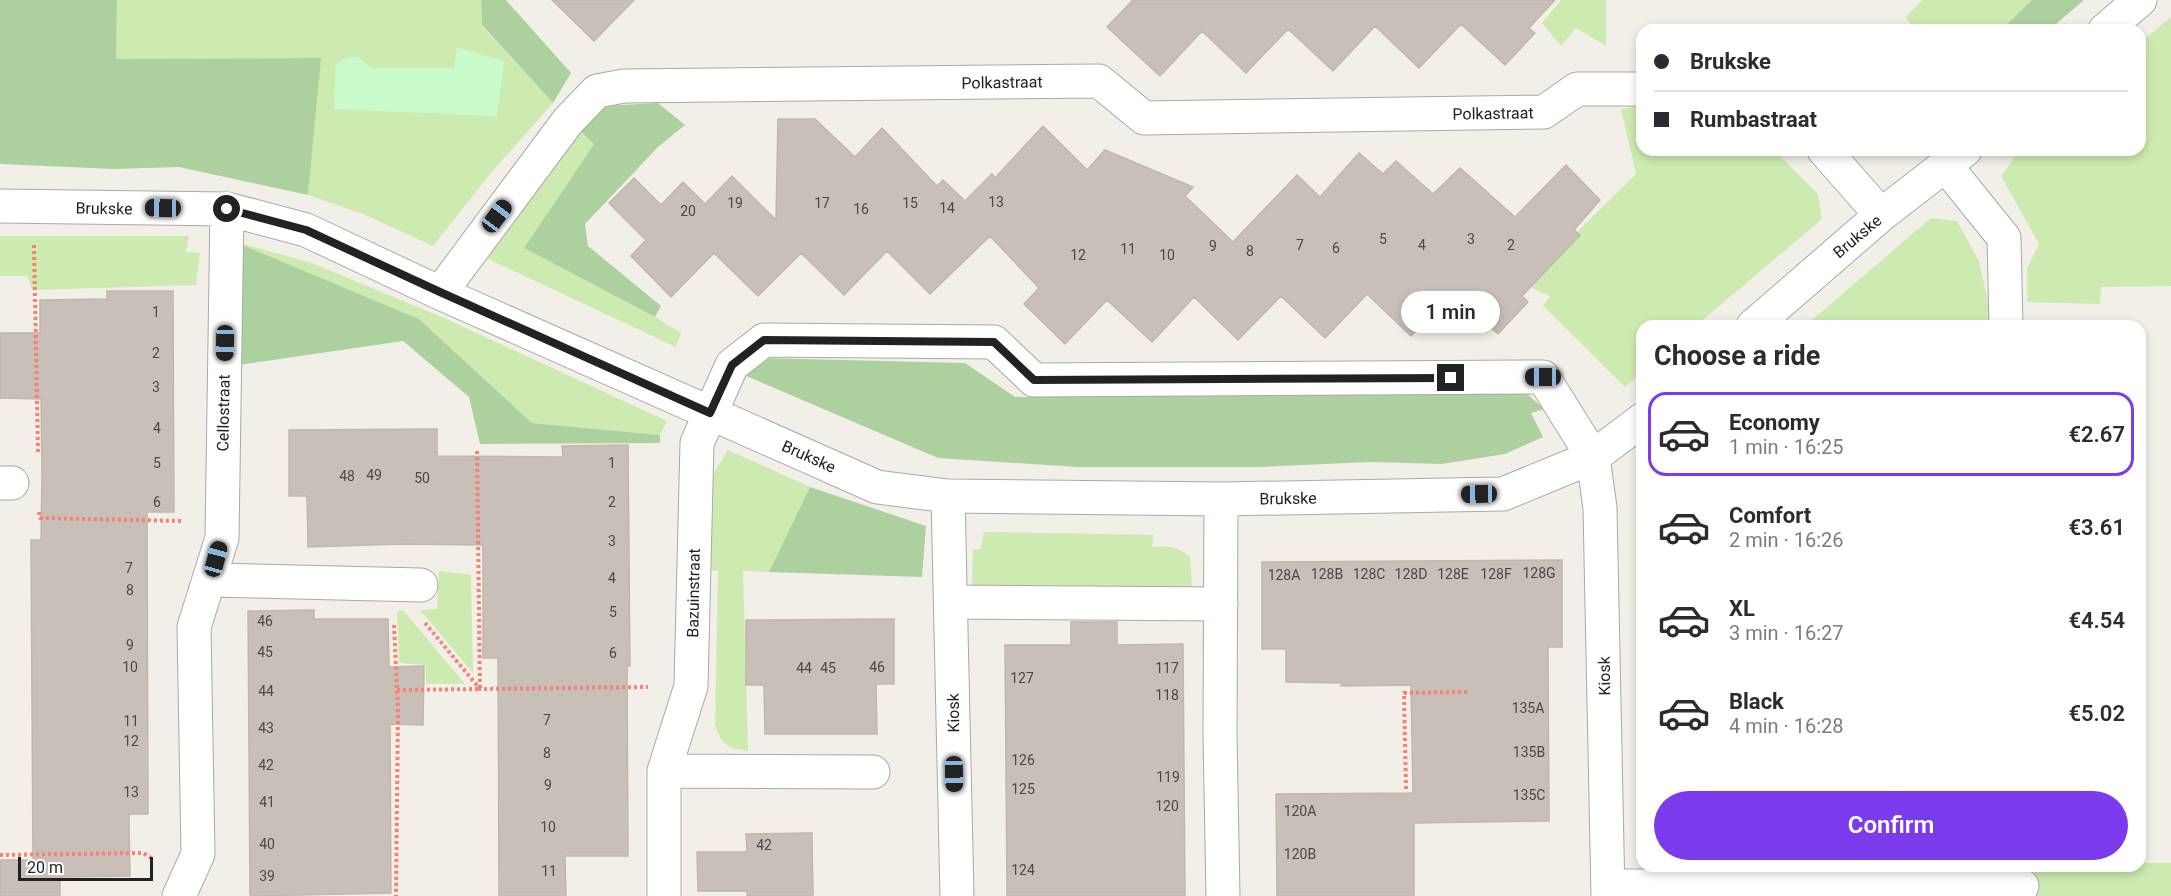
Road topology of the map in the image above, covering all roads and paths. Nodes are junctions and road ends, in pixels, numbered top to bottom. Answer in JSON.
{"nodes":[{"id":1,"x":2140,"y":0,"type":"edge"},
{"id":2,"x":2112,"y":24,"type":"edge"},
{"id":3,"x":1636,"y":89,"type":"edge"},
{"id":4,"x":1829,"y":156,"type":"edge"},
{"id":5,"x":1955,"y":158,"type":"edge"},
{"id":6,"x":0,"y":206,"type":"edge"},
{"id":7,"x":34,"y":207,"type":"junction"},
{"id":8,"x":227,"y":209,"type":"junction"},
{"id":9,"x":1881,"y":215,"type":"junction"},
{"id":10,"x":440,"y":292,"type":"junction"},
{"id":11,"x":1760,"y":320,"type":"edge"},
{"id":12,"x":2006,"y":320,"type":"edge"},
{"id":13,"x":710,"y":413,"type":"junction"},
{"id":14,"x":1636,"y":424,"type":"edge"},
{"id":15,"x":477,"y":451,"type":"dead end"},
{"id":16,"x":1593,"y":456,"type":"junction"},
{"id":17,"x":38,"y":458,"type":"dead end"},
{"id":18,"x":948,"y":496,"type":"junction"},
{"id":19,"x":1221,"y":499,"type":"junction"},
{"id":20,"x":39,"y":509,"type":"dead end"},
{"id":21,"x":222,"y":522,"type":"junction"},
{"id":22,"x":210,"y":580,"type":"junction"},
{"id":23,"x":407,"y":585,"type":"junction"},
{"id":24,"x":951,"y":602,"type":"junction"},
{"id":25,"x":1221,"y":604,"type":"junction"},
{"id":26,"x":691,"y":686,"type":"junction"},
{"id":27,"x":480,"y":689,"type":"junction"},
{"id":28,"x":398,"y":690,"type":"junction"},
{"id":29,"x":1470,"y":692,"type":"dead end"},
{"id":30,"x":664,"y":771,"type":"junction"},
{"id":31,"x":873,"y":772,"type":"dead end"},
{"id":32,"x":1406,"y":789,"type":"dead end"},
{"id":33,"x":0,"y":855,"type":"edge"},
{"id":34,"x":2022,"y":883,"type":"edge"},
{"id":35,"x":182,"y":889,"type":"edge"},
{"id":36,"x":1608,"y":891,"type":"edge"},
{"id":37,"x":396,"y":896,"type":"edge"},
{"id":38,"x":664,"y":896,"type":"edge"},
{"id":39,"x":957,"y":896,"type":"edge"},
{"id":40,"x":1223,"y":896,"type":"edge"}],
"edges":[{"from":1,"to":2,"type":"street"},
{"from":3,"to":10,"type":"street","name":"Polkastraat"},
{"from":4,"to":9,"type":"street"},
{"from":5,"to":9,"type":"street","name":"Brukske"},
{"from":5,"to":12,"type":"street"},
{"from":6,"to":7,"type":"street","name":"Brukske"},
{"from":7,"to":8,"type":"street","name":"Brukske"},
{"from":7,"to":17,"type":"path"},
{"from":8,"to":10,"type":"street","name":"Brukske"},
{"from":8,"to":21,"type":"street","name":"Cellostraat"},
{"from":9,"to":11,"type":"street","name":"Brukske"},
{"from":10,"to":13,"type":"street","name":"Brukske"},
{"from":13,"to":16,"type":"street","name":"Bazuinstraat"},
{"from":13,"to":18,"type":"street","name":"Brukske"},
{"from":13,"to":26,"type":"street","name":"Bazuinstraat"},
{"from":14,"to":16,"type":"street","name":"Brukske"},
{"from":15,"to":27,"type":"path"},
{"from":16,"to":19,"type":"street","name":"Brukske"},
{"from":16,"to":36,"type":"street","name":"Kiosk"},
{"from":18,"to":19,"type":"street","name":"Brukske"},
{"from":18,"to":24,"type":"street","name":"Kiosk"},
{"from":19,"to":25,"type":"street"},
{"from":20,"to":21,"type":"path"},
{"from":21,"to":22,"type":"street","name":"Cellostraat"},
{"from":22,"to":23,"type":"street"},
{"from":22,"to":35,"type":"street","name":"Cellostraat"},
{"from":23,"to":27,"type":"path"},
{"from":23,"to":28,"type":"path"},
{"from":24,"to":25,"type":"street"},
{"from":24,"to":39,"type":"street","name":"Kiosk"},
{"from":25,"to":40,"type":"street"},
{"from":26,"to":27,"type":"path"},
{"from":26,"to":30,"type":"street","name":"Bazuinstraat"},
{"from":27,"to":28,"type":"path"},
{"from":28,"to":37,"type":"path"},
{"from":29,"to":32,"type":"path"},
{"from":30,"to":31,"type":"street"},
{"from":30,"to":38,"type":"street","name":"Bazuinstraat"},
{"from":33,"to":35,"type":"path"},
{"from":34,"to":36,"type":"street"}]}
